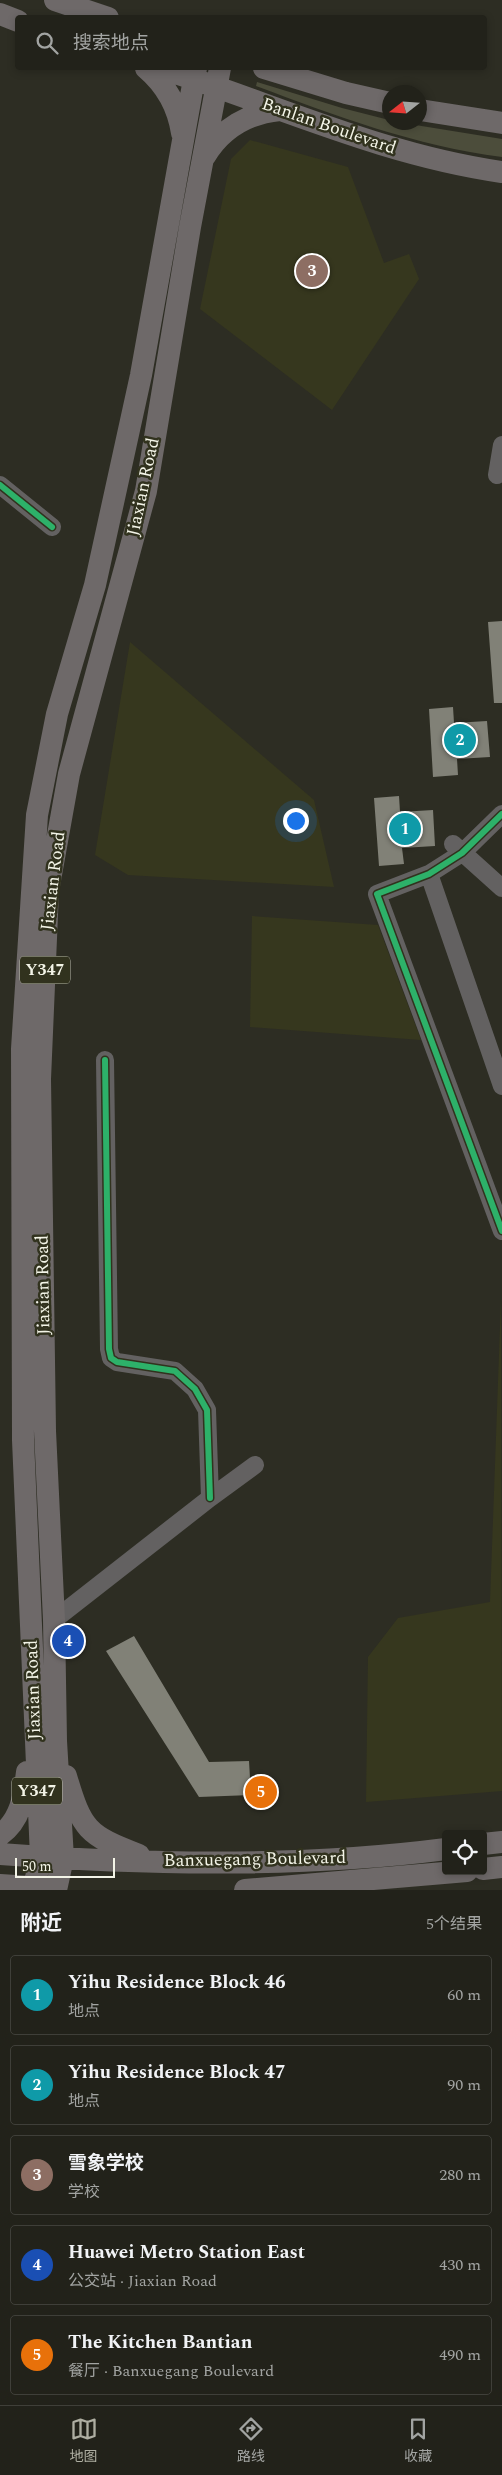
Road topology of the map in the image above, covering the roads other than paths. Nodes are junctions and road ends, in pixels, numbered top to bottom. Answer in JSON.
{"nodes":[{"id":1,"x":55,"y":0,"type":"edge"},
{"id":2,"x":0,"y":14,"type":"edge"},
{"id":3,"x":99,"y":15,"type":"edge"},
{"id":4,"x":15,"y":20,"type":"edge"},
{"id":5,"x":148,"y":70,"type":"edge"},
{"id":6,"x":174,"y":70,"type":"edge"},
{"id":7,"x":271,"y":70,"type":"edge"},
{"id":8,"x":195,"y":73,"type":"edge"},
{"id":9,"x":219,"y":77,"type":"edge"},
{"id":10,"x":382,"y":101,"type":"edge"},
{"id":11,"x":280,"y":110,"type":"junction"},
{"id":12,"x":427,"y":111,"type":"edge"},
{"id":13,"x":502,"y":122,"type":"edge"},
{"id":14,"x":182,"y":144,"type":"junction"},
{"id":15,"x":202,"y":161,"type":"junction"},
{"id":16,"x":502,"y":172,"type":"edge"},
{"id":17,"x":502,"y":445,"type":"edge"},
{"id":18,"x":498,"y":475,"type":"dead end"},
{"id":19,"x":0,"y":485,"type":"edge"},
{"id":20,"x":52,"y":527,"type":"dead end"},
{"id":21,"x":502,"y":814,"type":"edge"},
{"id":22,"x":458,"y":848,"type":"junction"},
{"id":23,"x":429,"y":874,"type":"junction"},
{"id":24,"x":502,"y":888,"type":"edge"},
{"id":25,"x":496,"y":1054,"type":"edge"},
{"id":26,"x":104,"y":1060,"type":"dead end"},
{"id":27,"x":502,"y":1086,"type":"edge"},
{"id":28,"x":502,"y":1231,"type":"edge"},
{"id":29,"x":255,"y":1465,"type":"dead end"},
{"id":30,"x":210,"y":1498,"type":"junction"},
{"id":31,"x":54,"y":1620,"type":"junction"},
{"id":32,"x":34,"y":1724,"type":"junction"},
{"id":33,"x":56,"y":1741,"type":"junction"},
{"id":34,"x":0,"y":1835,"type":"edge"},
{"id":35,"x":502,"y":1842,"type":"edge"},
{"id":36,"x":487,"y":1844,"type":"edge"},
{"id":37,"x":442,"y":1849,"type":"edge"},
{"id":38,"x":0,"y":1854,"type":"edge"},
{"id":39,"x":41,"y":1857,"type":"junction"},
{"id":40,"x":63,"y":1858,"type":"junction"},
{"id":41,"x":154,"y":1861,"type":"junction"},
{"id":42,"x":502,"y":1867,"type":"edge"},
{"id":43,"x":487,"y":1869,"type":"edge"},
{"id":44,"x":442,"y":1873,"type":"edge"},
{"id":45,"x":0,"y":1885,"type":"edge"},
{"id":46,"x":33,"y":1888,"type":"edge"},
{"id":47,"x":56,"y":1890,"type":"edge"},
{"id":48,"x":65,"y":1890,"type":"edge"},
{"id":49,"x":245,"y":1890,"type":"edge"}],
"edges":[{"from":1,"to":3,"type":"main road"},
{"from":2,"to":4,"type":"main road"},
{"from":5,"to":14,"type":"main road"},
{"from":6,"to":8,"type":"main road","name":"Banlan Boulevard"},
{"from":7,"to":10,"type":"main road","name":"Banlan Boulevard"},
{"from":8,"to":9,"type":"main road","name":"Banlan Boulevard"},
{"from":8,"to":14,"type":"main road","name":"Jiaxian Road","number":"Y347"},
{"from":9,"to":11,"type":"main road","name":"Banlan Boulevard"},
{"from":9,"to":15,"type":"main road","name":"Jiaxian Road","number":"Y347"},
{"from":11,"to":15,"type":"main road"},
{"from":11,"to":16,"type":"main road","name":"Banlan Boulevard"},
{"from":12,"to":13,"type":"main road"},
{"from":14,"to":32,"type":"main road","name":"Jiaxian Road","number":"Y347"},
{"from":15,"to":31,"type":"main road","name":"Jiaxian Road","number":"Y347"},
{"from":17,"to":18,"type":"street"},
{"from":19,"to":20,"type":"street"},
{"from":21,"to":22,"type":"street"},
{"from":22,"to":23,"type":"street"},
{"from":22,"to":24,"type":"street"},
{"from":23,"to":25,"type":"street"},
{"from":23,"to":28,"type":"street"},
{"from":25,"to":27,"type":"street"},
{"from":26,"to":30,"type":"street"},
{"from":29,"to":30,"type":"street"},
{"from":30,"to":31,"type":"street"},
{"from":31,"to":33,"type":"main road","name":"Jiaxian Road","number":"Y347"},
{"from":32,"to":34,"type":"main road"},
{"from":32,"to":39,"type":"main road","name":"Jiaxian Road","number":"Y347"},
{"from":33,"to":40,"type":"main road","name":"Jiaxian Road","number":"Y347"},
{"from":33,"to":41,"type":"main road"},
{"from":35,"to":36,"type":"main road"},
{"from":37,"to":41,"type":"main road","name":"Banxuegang Boulevard"},
{"from":38,"to":39,"type":"main road","name":"Banxuegang Boulevard"},
{"from":39,"to":40,"type":"main road","name":"Banxuegang Boulevard"},
{"from":39,"to":46,"type":"main road","name":"Jiaxian Road","number":"Y347"},
{"from":40,"to":41,"type":"main road","name":"Banxuegang Boulevard"},
{"from":40,"to":47,"type":"main road","name":"Jiaxian Road","number":"Y347"},
{"from":42,"to":43,"type":"main road"},
{"from":44,"to":49,"type":"main road","name":"Banxuegang Boulevard"},
{"from":45,"to":46,"type":"main road"},
{"from":46,"to":47,"type":"main road"},
{"from":47,"to":48,"type":"main road"}]}
